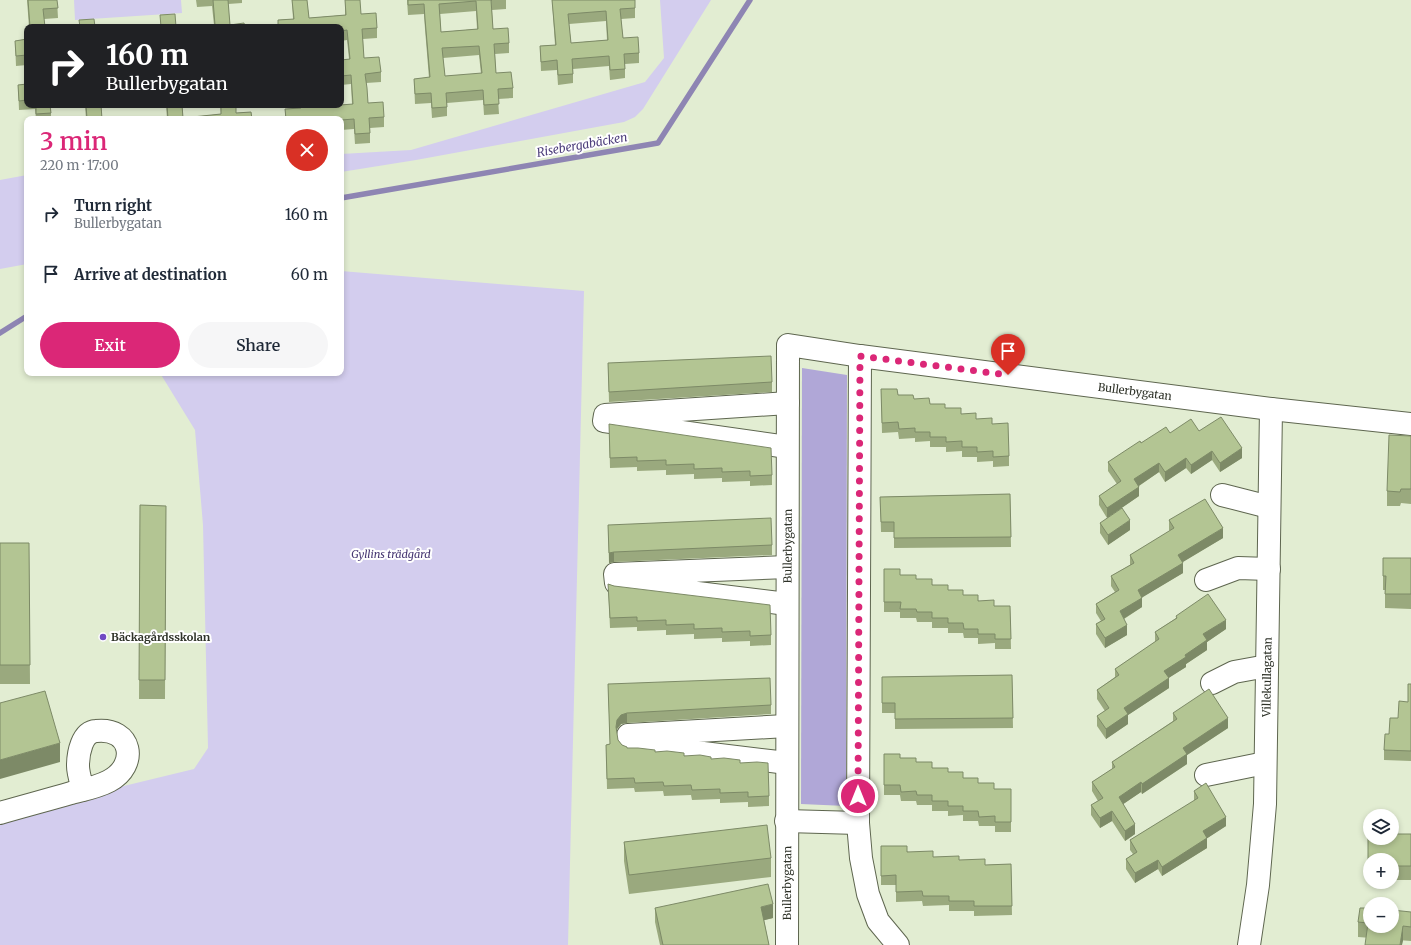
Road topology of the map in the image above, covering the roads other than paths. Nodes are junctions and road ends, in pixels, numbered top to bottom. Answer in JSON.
{"nodes":[{"id":1,"x":860,"y":356,"type":"junction"},
{"id":2,"x":788,"y":403,"type":"junction"},
{"id":3,"x":1271,"y":409,"type":"junction"},
{"id":4,"x":1411,"y":424,"type":"edge"},
{"id":5,"x":787,"y":446,"type":"junction"},
{"id":6,"x":1222,"y":494,"type":"dead end"},
{"id":7,"x":1269,"y":507,"type":"junction"},
{"id":8,"x":787,"y":567,"type":"junction"},
{"id":9,"x":1268,"y":570,"type":"junction"},
{"id":10,"x":1206,"y":580,"type":"dead end"},
{"id":11,"x":787,"y":604,"type":"junction"},
{"id":12,"x":1267,"y":666,"type":"junction"},
{"id":13,"x":1212,"y":683,"type":"dead end"},
{"id":14,"x":786,"y":726,"type":"junction"},
{"id":15,"x":786,"y":763,"type":"junction"},
{"id":16,"x":1265,"y":763,"type":"junction"},
{"id":17,"x":1206,"y":775,"type":"dead end"},
{"id":18,"x":83,"y":790,"type":"dead end"},
{"id":19,"x":0,"y":813,"type":"edge"},
{"id":20,"x":786,"y":821,"type":"junction"},
{"id":21,"x":858,"y":822,"type":"junction"},
{"id":22,"x":787,"y":945,"type":"edge"},
{"id":23,"x":898,"y":945,"type":"edge"},
{"id":24,"x":1248,"y":945,"type":"edge"}],
"edges":[{"from":1,"to":2,"type":"street","name":"Bullerbygatan"},
{"from":1,"to":3,"type":"street","name":"Bullerbygatan"},
{"from":1,"to":21,"type":"street"},
{"from":2,"to":5,"type":"street","name":"Bullerbygatan"},
{"from":2,"to":5,"type":"street"},
{"from":3,"to":4,"type":"street","name":"Bullerbygatan"},
{"from":3,"to":7,"type":"street","name":"Villekullagatan"},
{"from":5,"to":8,"type":"street","name":"Bullerbygatan"},
{"from":6,"to":7,"type":"street"},
{"from":7,"to":9,"type":"street","name":"Villekullagatan"},
{"from":8,"to":11,"type":"street","name":"Bullerbygatan"},
{"from":8,"to":11,"type":"street"},
{"from":9,"to":10,"type":"street"},
{"from":9,"to":12,"type":"street","name":"Villekullagatan"},
{"from":11,"to":14,"type":"street","name":"Bullerbygatan"},
{"from":12,"to":13,"type":"street"},
{"from":12,"to":16,"type":"street","name":"Villekullagatan"},
{"from":14,"to":15,"type":"street","name":"Bullerbygatan"},
{"from":14,"to":15,"type":"street"},
{"from":15,"to":20,"type":"street","name":"Bullerbygatan"},
{"from":16,"to":17,"type":"street"},
{"from":16,"to":24,"type":"street","name":"Villekullagatan"},
{"from":18,"to":19,"type":"street"},
{"from":20,"to":21,"type":"street"},
{"from":20,"to":22,"type":"street","name":"Bullerbygatan"},
{"from":21,"to":23,"type":"street"}]}
